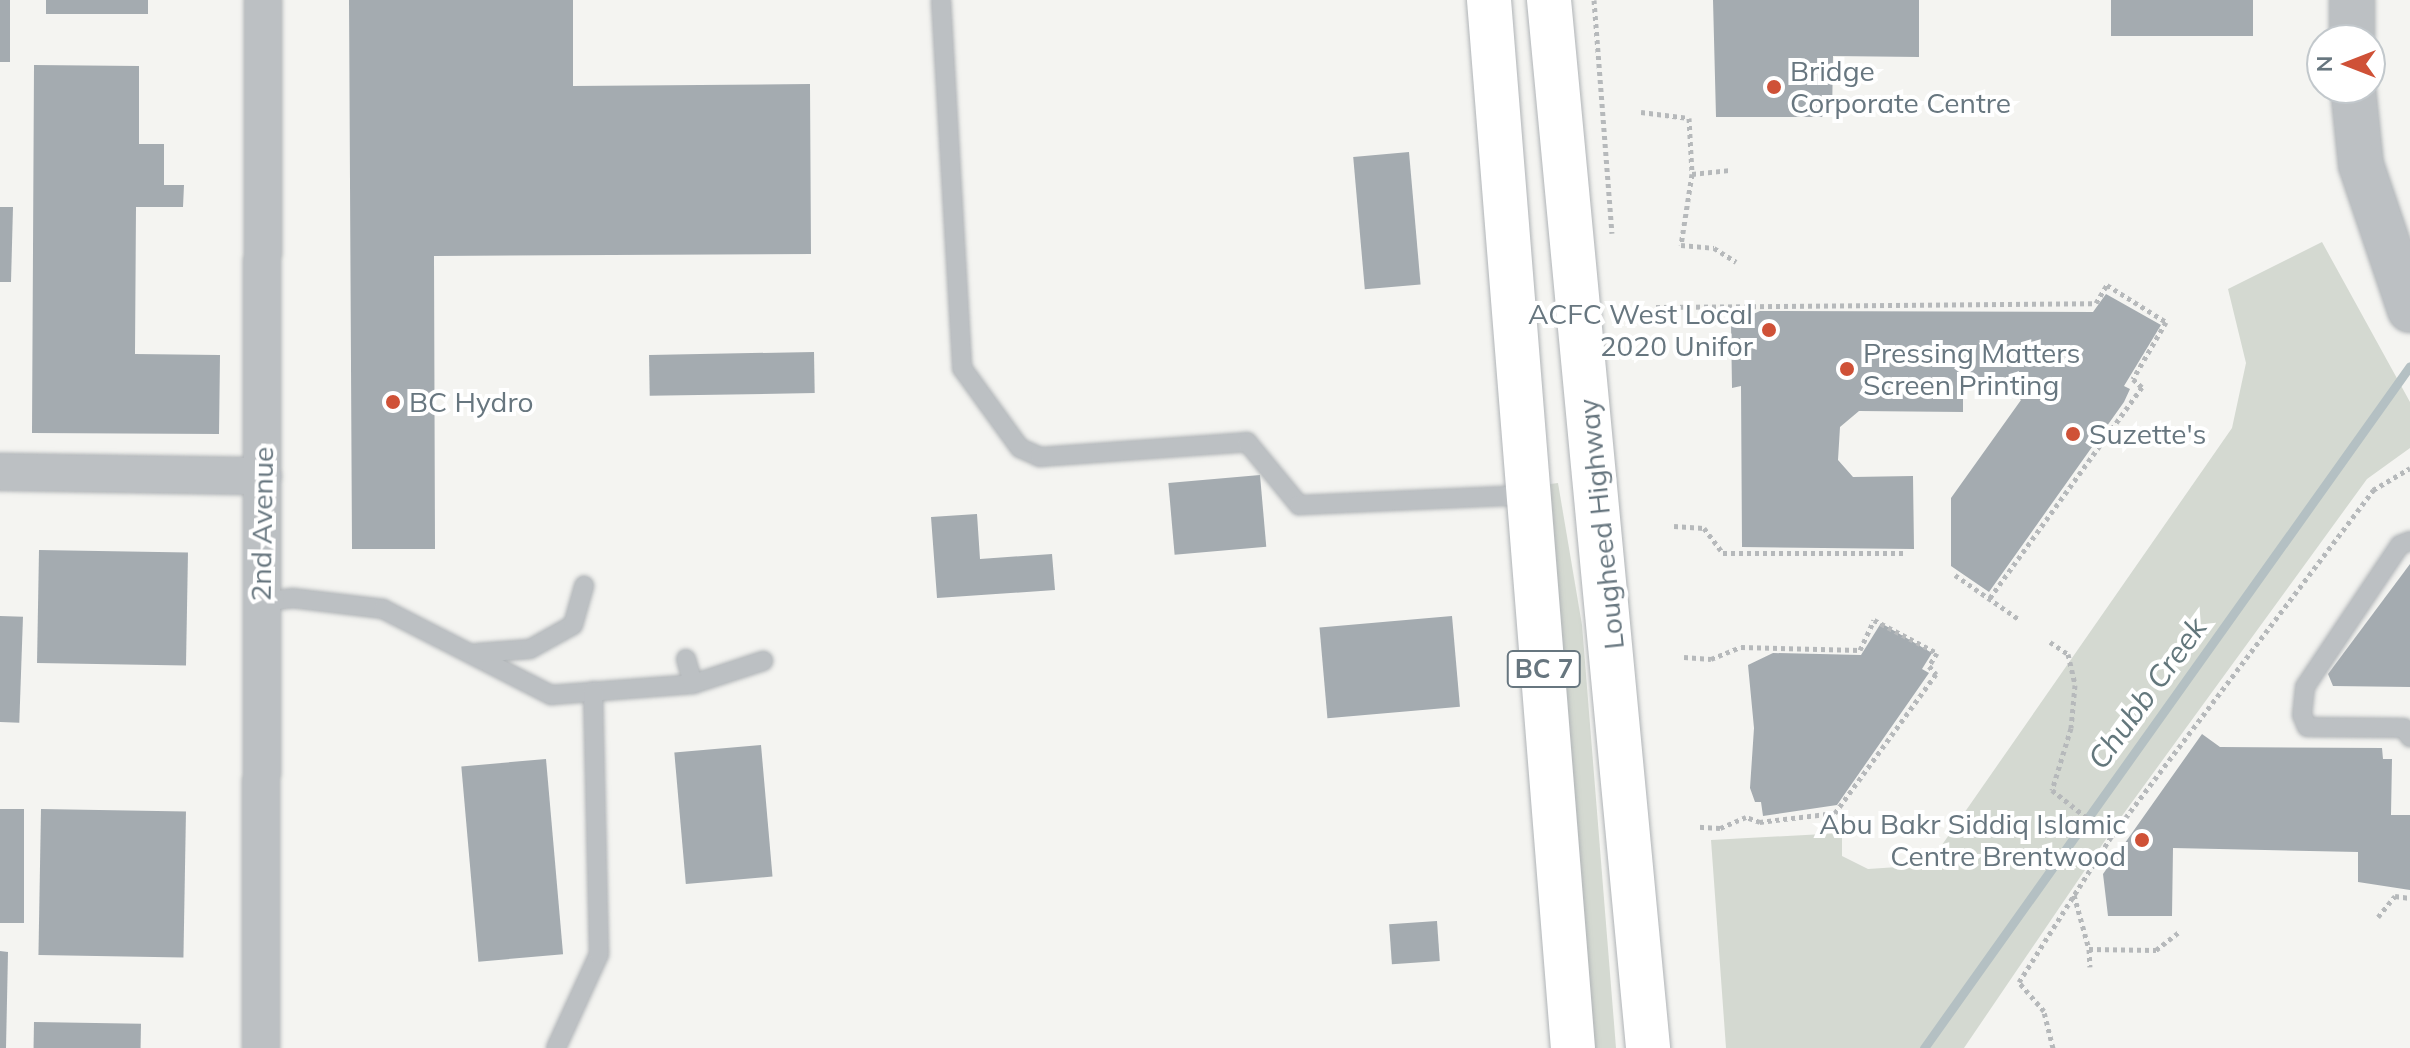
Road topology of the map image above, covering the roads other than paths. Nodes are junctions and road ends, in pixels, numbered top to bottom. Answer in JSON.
{"nodes":[{"id":1,"x":263,"y":0,"type":"edge"},
{"id":2,"x":941,"y":0,"type":"edge"},
{"id":3,"x":1489,"y":0,"type":"edge"},
{"id":4,"x":1549,"y":0,"type":"edge"},
{"id":5,"x":2352,"y":0,"type":"edge"},
{"id":6,"x":2352,"y":24,"type":"edge"},
{"id":7,"x":2355,"y":104,"type":"edge"},
{"id":8,"x":2410,"y":310,"type":"edge"},
{"id":9,"x":0,"y":472,"type":"edge"},
{"id":10,"x":263,"y":476,"type":"junction"},
{"id":11,"x":1531,"y":495,"type":"junction"},
{"id":12,"x":2410,"y":541,"type":"edge"},
{"id":13,"x":584,"y":586,"type":"dead end"},
{"id":14,"x":261,"y":602,"type":"junction"},
{"id":15,"x":477,"y":653,"type":"junction"},
{"id":16,"x":686,"y":659,"type":"dead end"},
{"id":17,"x":763,"y":661,"type":"dead end"},
{"id":18,"x":693,"y":684,"type":"junction"},
{"id":19,"x":593,"y":691,"type":"junction"},
{"id":20,"x":2410,"y":737,"type":"edge"},
{"id":21,"x":261,"y":1048,"type":"edge"},
{"id":22,"x":556,"y":1048,"type":"edge"},
{"id":23,"x":1573,"y":1048,"type":"edge"},
{"id":24,"x":1648,"y":1048,"type":"edge"}],
"edges":[{"from":1,"to":10,"type":"street","name":"2nd Avenue"},
{"from":2,"to":11,"type":"lane"},
{"from":3,"to":11,"type":"main road","number":"BC 7"},
{"from":4,"to":24,"type":"main road","name":"Lougheed Highway","number":"BC 7"},
{"from":5,"to":6,"type":"street"},
{"from":7,"to":8,"type":"street"},
{"from":9,"to":10,"type":"street"},
{"from":10,"to":14,"type":"street","name":"2nd Avenue"},
{"from":11,"to":23,"type":"main road","number":"BC 7"},
{"from":12,"to":20,"type":"lane"},
{"from":13,"to":15,"type":"lane"},
{"from":14,"to":15,"type":"lane"},
{"from":14,"to":21,"type":"street","name":"2nd Avenue"},
{"from":15,"to":19,"type":"lane"},
{"from":16,"to":18,"type":"lane"},
{"from":17,"to":18,"type":"lane"},
{"from":18,"to":19,"type":"lane"},
{"from":19,"to":22,"type":"lane"}]}
